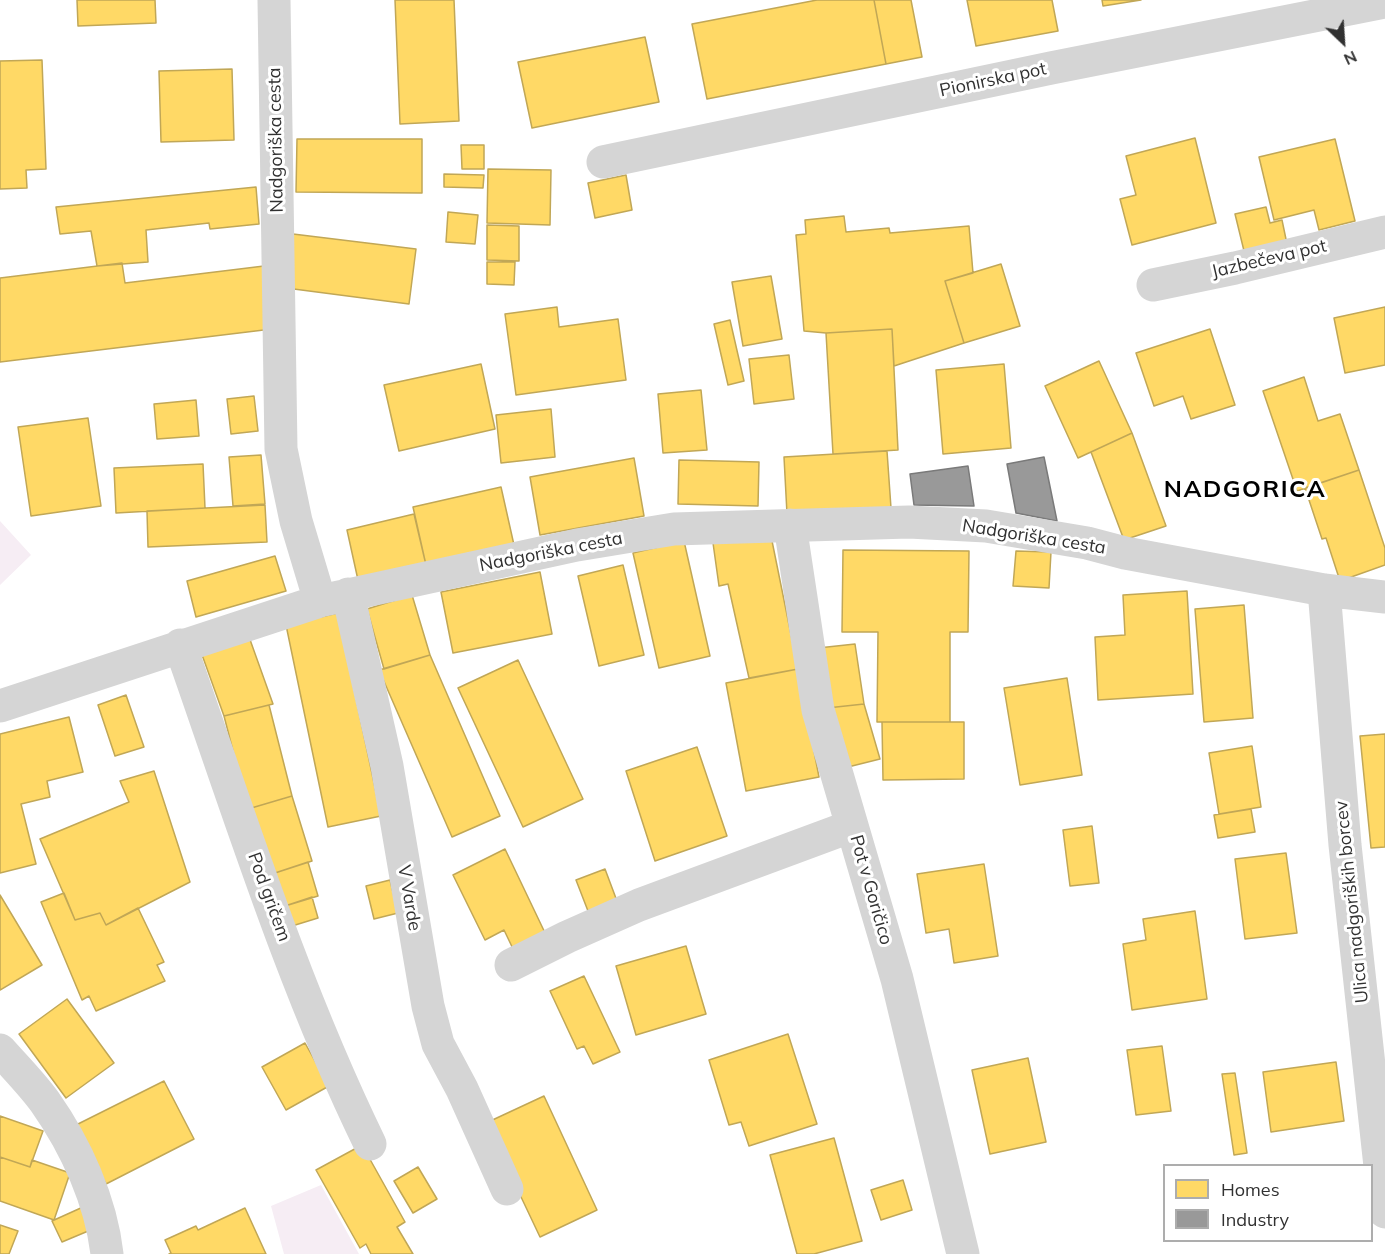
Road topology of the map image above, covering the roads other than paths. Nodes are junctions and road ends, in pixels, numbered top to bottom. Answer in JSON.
{"nodes":[{"id":1,"x":274,"y":0,"type":"edge"},
{"id":2,"x":1385,"y":3,"type":"edge"},
{"id":3,"x":603,"y":162,"type":"dead end"},
{"id":4,"x":1385,"y":232,"type":"edge"},
{"id":5,"x":1153,"y":285,"type":"dead end"},
{"id":6,"x":790,"y":525,"type":"junction"},
{"id":7,"x":1324,"y":590,"type":"junction"},
{"id":8,"x":334,"y":597,"type":"junction"},
{"id":9,"x":1385,"y":597,"type":"edge"},
{"id":10,"x":180,"y":645,"type":"junction"},
{"id":11,"x":0,"y":706,"type":"edge"},
{"id":12,"x":852,"y":826,"type":"junction"},
{"id":13,"x":511,"y":965,"type":"dead end"},
{"id":14,"x":0,"y":1050,"type":"edge"},
{"id":15,"x":370,"y":1144,"type":"dead end"},
{"id":16,"x":507,"y":1189,"type":"dead end"},
{"id":17,"x":1385,"y":1212,"type":"edge"},
{"id":18,"x":107,"y":1254,"type":"edge"},
{"id":19,"x":963,"y":1254,"type":"edge"}],
"edges":[{"from":1,"to":8,"type":"street","name":"Nadgoriška cesta"},
{"from":2,"to":3,"type":"street","name":"Pionirska pot"},
{"from":4,"to":5,"type":"street","name":"Jazbečeva pot"},
{"from":6,"to":7,"type":"street","name":"Nadgoriška cesta"},
{"from":6,"to":8,"type":"street","name":"Nadgoriška cesta"},
{"from":6,"to":12,"type":"street","name":"Pot v Goričico"},
{"from":7,"to":9,"type":"street","name":"Nadgoriška cesta"},
{"from":7,"to":17,"type":"street","name":"Ulica nadgoriških borcev"},
{"from":8,"to":10,"type":"street"},
{"from":8,"to":16,"type":"street","name":"V Varde"},
{"from":10,"to":11,"type":"street"},
{"from":10,"to":15,"type":"street","name":"Pod gričem"},
{"from":12,"to":13,"type":"street"},
{"from":12,"to":19,"type":"street","name":"Pot v Goričico"},
{"from":14,"to":18,"type":"street"}]}
